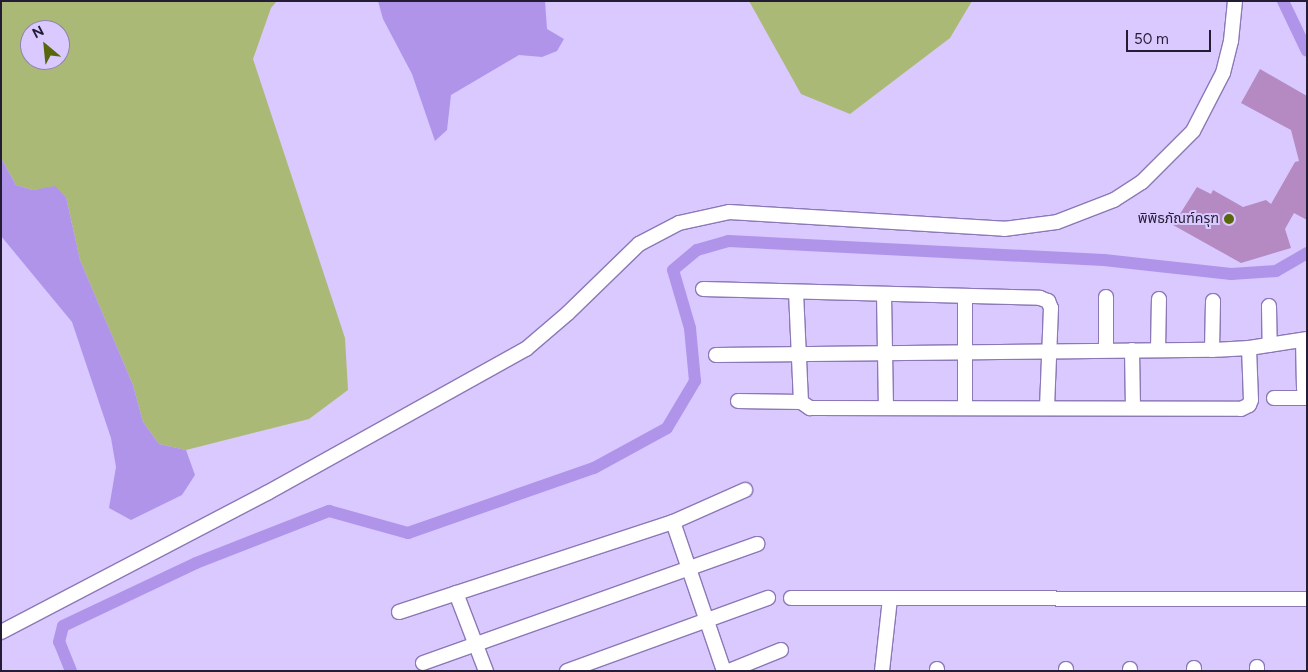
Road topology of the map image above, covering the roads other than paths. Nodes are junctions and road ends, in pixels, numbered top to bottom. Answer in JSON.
{"nodes":[{"id":1,"x":1235,"y":1,"type":"edge"},
{"id":2,"x":703,"y":289,"type":"dead end"},
{"id":3,"x":796,"y":292,"type":"junction"},
{"id":4,"x":884,"y":294,"type":"junction"},
{"id":5,"x":965,"y":296,"type":"junction"},
{"id":6,"x":1106,"y":297,"type":"dead end"},
{"id":7,"x":1159,"y":299,"type":"dead end"},
{"id":8,"x":1213,"y":301,"type":"dead end"},
{"id":9,"x":1269,"y":306,"type":"dead end"},
{"id":10,"x":1305,"y":340,"type":"edge"},
{"id":11,"x":1270,"y":345,"type":"junction"},
{"id":12,"x":1249,"y":348,"type":"junction"},
{"id":13,"x":1049,"y":350,"type":"junction"},
{"id":14,"x":1106,"y":350,"type":"junction"},
{"id":15,"x":1132,"y":350,"type":"junction"},
{"id":16,"x":1158,"y":350,"type":"junction"},
{"id":17,"x":1212,"y":350,"type":"junction"},
{"id":18,"x":966,"y":351,"type":"junction"},
{"id":19,"x":884,"y":353,"type":"junction"},
{"id":20,"x":798,"y":354,"type":"junction"},
{"id":21,"x":716,"y":355,"type":"dead end"},
{"id":22,"x":1306,"y":394,"type":"edge"},
{"id":23,"x":1274,"y":398,"type":"dead end"},
{"id":24,"x":738,"y":402,"type":"dead end"},
{"id":25,"x":801,"y":402,"type":"junction"},
{"id":26,"x":886,"y":408,"type":"junction"},
{"id":27,"x":965,"y":408,"type":"junction"},
{"id":28,"x":1047,"y":408,"type":"junction"},
{"id":29,"x":1133,"y":408,"type":"junction"},
{"id":30,"x":745,"y":490,"type":"dead end"},
{"id":31,"x":673,"y":522,"type":"junction"},
{"id":32,"x":757,"y":544,"type":"dead end"},
{"id":33,"x":688,"y":567,"type":"junction"},
{"id":34,"x":456,"y":593,"type":"junction"},
{"id":35,"x":768,"y":598,"type":"dead end"},
{"id":36,"x":790,"y":598,"type":"dead end"},
{"id":37,"x":890,"y":599,"type":"junction"},
{"id":38,"x":1307,"y":599,"type":"edge"},
{"id":39,"x":399,"y":612,"type":"dead end"},
{"id":40,"x":706,"y":620,"type":"junction"},
{"id":41,"x":1,"y":632,"type":"edge"},
{"id":42,"x":476,"y":643,"type":"junction"},
{"id":43,"x":781,"y":650,"type":"dead end"},
{"id":44,"x":423,"y":663,"type":"dead end"},
{"id":45,"x":486,"y":671,"type":"edge"},
{"id":46,"x":566,"y":671,"type":"edge"},
{"id":47,"x":724,"y":671,"type":"edge"},
{"id":48,"x":729,"y":671,"type":"edge"},
{"id":49,"x":882,"y":671,"type":"edge"}],
"edges":[{"from":1,"to":41,"type":"street"},
{"from":2,"to":3,"type":"street"},
{"from":3,"to":4,"type":"street"},
{"from":3,"to":20,"type":"street"},
{"from":4,"to":5,"type":"street"},
{"from":4,"to":19,"type":"street"},
{"from":5,"to":13,"type":"street"},
{"from":5,"to":18,"type":"street"},
{"from":6,"to":14,"type":"street"},
{"from":7,"to":16,"type":"street"},
{"from":8,"to":17,"type":"street"},
{"from":9,"to":11,"type":"street"},
{"from":10,"to":11,"type":"street"},
{"from":10,"to":22,"type":"street"},
{"from":11,"to":12,"type":"street"},
{"from":12,"to":17,"type":"street"},
{"from":12,"to":29,"type":"street"},
{"from":13,"to":14,"type":"street"},
{"from":13,"to":18,"type":"street"},
{"from":13,"to":28,"type":"street"},
{"from":14,"to":15,"type":"street"},
{"from":15,"to":16,"type":"street"},
{"from":15,"to":29,"type":"street"},
{"from":16,"to":17,"type":"street"},
{"from":18,"to":19,"type":"street"},
{"from":18,"to":27,"type":"street"},
{"from":19,"to":20,"type":"street"},
{"from":19,"to":26,"type":"street"},
{"from":20,"to":21,"type":"street"},
{"from":20,"to":25,"type":"street"},
{"from":22,"to":23,"type":"street"},
{"from":24,"to":25,"type":"street"},
{"from":25,"to":26,"type":"street"},
{"from":26,"to":27,"type":"street"},
{"from":27,"to":28,"type":"street"},
{"from":28,"to":29,"type":"street"},
{"from":30,"to":31,"type":"street"},
{"from":31,"to":33,"type":"street"},
{"from":31,"to":34,"type":"street"},
{"from":32,"to":33,"type":"street"},
{"from":33,"to":40,"type":"street"},
{"from":33,"to":42,"type":"street"},
{"from":34,"to":39,"type":"street"},
{"from":34,"to":42,"type":"street"},
{"from":35,"to":40,"type":"street"},
{"from":36,"to":37,"type":"street"},
{"from":37,"to":38,"type":"street"},
{"from":37,"to":49,"type":"street"},
{"from":40,"to":46,"type":"street"},
{"from":40,"to":47,"type":"street"},
{"from":42,"to":44,"type":"street"},
{"from":42,"to":45,"type":"street"},
{"from":43,"to":48,"type":"street"}]}
